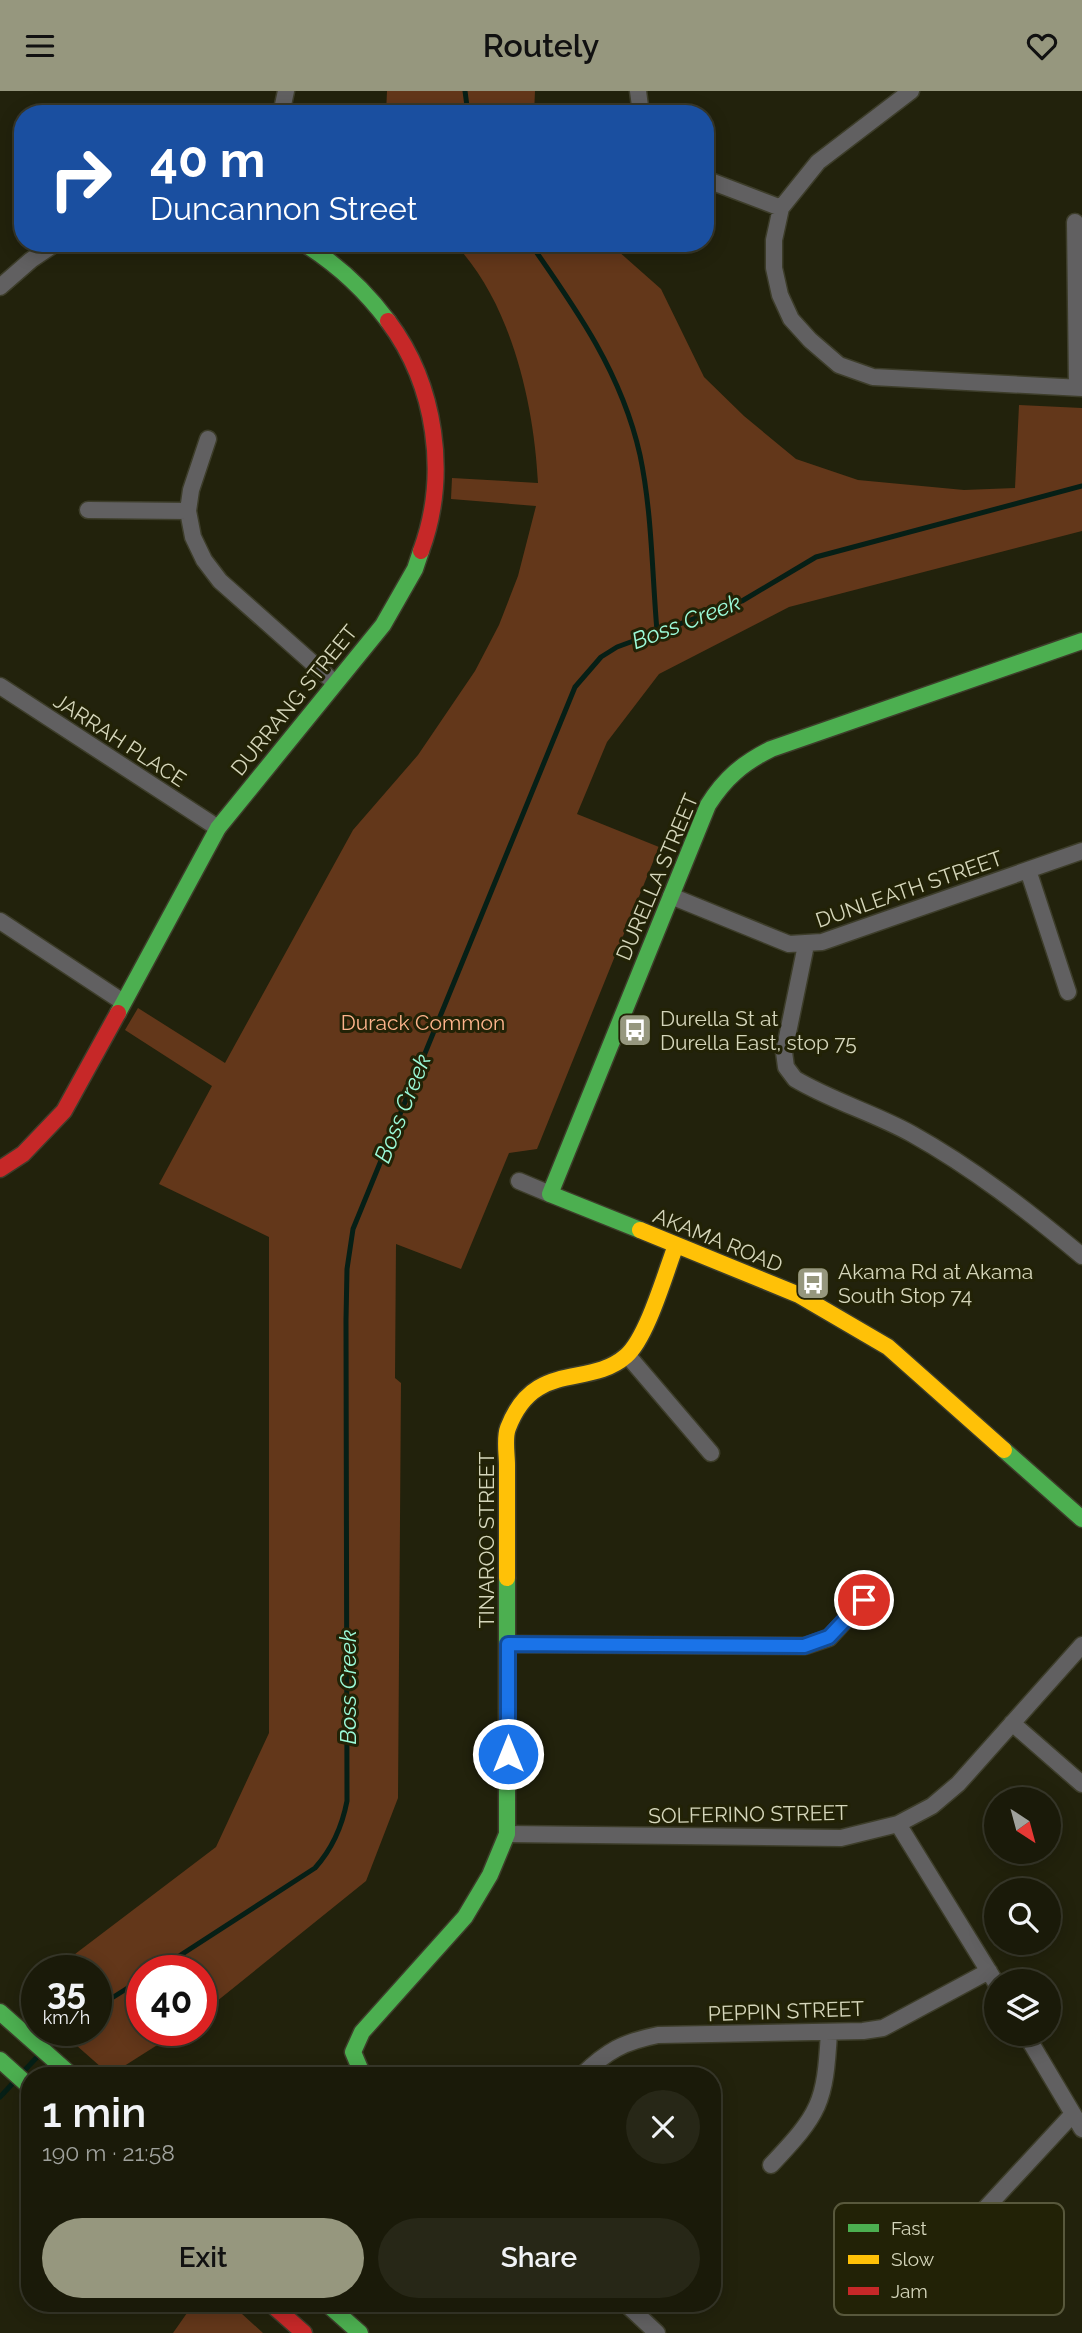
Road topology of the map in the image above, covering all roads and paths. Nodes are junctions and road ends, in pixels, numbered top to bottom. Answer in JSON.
{"nodes":[{"id":1,"x":911,"y":91,"type":"edge"},
{"id":2,"x":714,"y":182,"type":"edge"},
{"id":3,"x":781,"y":208,"type":"junction"},
{"id":4,"x":1075,"y":222,"type":"dead end"},
{"id":5,"x":43,"y":252,"type":"edge"},
{"id":6,"x":316,"y":252,"type":"edge"},
{"id":7,"x":0,"y":287,"type":"edge"},
{"id":8,"x":1080,"y":387,"type":"edge"},
{"id":9,"x":208,"y":439,"type":"dead end"},
{"id":10,"x":88,"y":510,"type":"dead end"},
{"id":11,"x":188,"y":512,"type":"junction"},
{"id":12,"x":1082,"y":641,"type":"edge"},
{"id":13,"x":335,"y":683,"type":"junction"},
{"id":14,"x":0,"y":686,"type":"edge"},
{"id":15,"x":218,"y":828,"type":"junction"},
{"id":16,"x":1082,"y":851,"type":"edge"},
{"id":17,"x":1028,"y":870,"type":"junction"},
{"id":18,"x":671,"y":896,"type":"junction"},
{"id":19,"x":0,"y":921,"type":"edge"},
{"id":20,"x":806,"y":945,"type":"junction"},
{"id":21,"x":1068,"y":992,"type":"dead end"},
{"id":22,"x":123,"y":1003,"type":"junction"},
{"id":23,"x":0,"y":1169,"type":"edge"},
{"id":24,"x":519,"y":1181,"type":"dead end"},
{"id":25,"x":550,"y":1194,"type":"junction"},
{"id":26,"x":676,"y":1245,"type":"junction"},
{"id":27,"x":1082,"y":1256,"type":"edge"},
{"id":28,"x":629,"y":1357,"type":"junction"},
{"id":29,"x":711,"y":1453,"type":"dead end"},
{"id":30,"x":1082,"y":1519,"type":"edge"},
{"id":31,"x":864,"y":1600,"type":"dead end"},
{"id":32,"x":508,"y":1644,"type":"junction"},
{"id":33,"x":1082,"y":1645,"type":"edge"},
{"id":34,"x":1012,"y":1723,"type":"junction"},
{"id":35,"x":1082,"y":1784,"type":"edge"},
{"id":36,"x":898,"y":1824,"type":"junction"},
{"id":37,"x":507,"y":1835,"type":"junction"},
{"id":38,"x":987,"y":1969,"type":"edge"},
{"id":39,"x":984,"y":1981,"type":"edge"},
{"id":40,"x":0,"y":2012,"type":"edge"},
{"id":41,"x":829,"y":2032,"type":"junction"},
{"id":42,"x":1032,"y":2046,"type":"edge"},
{"id":43,"x":0,"y":2060,"type":"edge"},
{"id":44,"x":62,"y":2067,"type":"edge"},
{"id":45,"x":359,"y":2067,"type":"edge"},
{"id":46,"x":590,"y":2067,"type":"edge"},
{"id":47,"x":21,"y":2079,"type":"edge"},
{"id":48,"x":1072,"y":2115,"type":"junction"},
{"id":49,"x":1082,"y":2129,"type":"edge"},
{"id":50,"x":771,"y":2165,"type":"dead end"},
{"id":51,"x":991,"y":2203,"type":"edge"},
{"id":52,"x":280,"y":2312,"type":"edge"},
{"id":53,"x":336,"y":2312,"type":"edge"},
{"id":54,"x":635,"y":2312,"type":"edge"},
{"id":55,"x":304,"y":2333,"type":"edge"},
{"id":56,"x":360,"y":2333,"type":"edge"},
{"id":57,"x":657,"y":2333,"type":"edge"}],
"edges":[{"from":1,"to":3,"type":"street"},
{"from":2,"to":3,"type":"street"},
{"from":3,"to":8,"type":"street"},
{"from":4,"to":8,"type":"street"},
{"from":5,"to":7,"type":"street"},
{"from":6,"to":13,"type":"street","name":"DURRANG STREET"},
{"from":9,"to":11,"type":"street"},
{"from":10,"to":11,"type":"street"},
{"from":11,"to":13,"type":"street"},
{"from":12,"to":18,"type":"street","name":"DURELLA STREET"},
{"from":13,"to":15,"type":"street","name":"DURRANG STREET"},
{"from":14,"to":15,"type":"street","name":"JARRAH PLACE"},
{"from":15,"to":22,"type":"street","name":"DURRANG STREET"},
{"from":16,"to":17,"type":"street","name":"DUNLEATH STREET"},
{"from":17,"to":20,"type":"street","name":"DUNLEATH STREET"},
{"from":17,"to":21,"type":"street"},
{"from":18,"to":20,"type":"street","name":"DUNLEATH STREET"},
{"from":18,"to":25,"type":"street","name":"DURELLA STREET"},
{"from":19,"to":22,"type":"street"},
{"from":20,"to":27,"type":"street"},
{"from":22,"to":23,"type":"street","name":"DURRANG STREET"},
{"from":24,"to":25,"type":"street","name":"AKAMA ROAD"},
{"from":25,"to":26,"type":"street","name":"AKAMA ROAD"},
{"from":26,"to":28,"type":"street"},
{"from":26,"to":30,"type":"street","name":"AKAMA ROAD"},
{"from":28,"to":29,"type":"street"},
{"from":28,"to":32,"type":"street","name":"TINAROO STREET"},
{"from":31,"to":32,"type":"street"},
{"from":32,"to":37,"type":"street","name":"TINAROO STREET"},
{"from":33,"to":34,"type":"street","name":"SOLFERINO STREET"},
{"from":34,"to":35,"type":"street"},
{"from":34,"to":36,"type":"street","name":"SOLFERINO STREET"},
{"from":36,"to":37,"type":"street","name":"SOLFERINO STREET"},
{"from":36,"to":38,"type":"street"},
{"from":37,"to":45,"type":"street","name":"TINAROO STREET"},
{"from":39,"to":41,"type":"street","name":"PEPPIN STREET"},
{"from":40,"to":44,"type":"street"},
{"from":41,"to":46,"type":"street","name":"PEPPIN STREET"},
{"from":41,"to":50,"type":"street"},
{"from":42,"to":48,"type":"street"},
{"from":43,"to":47,"type":"street"},
{"from":48,"to":49,"type":"street"},
{"from":48,"to":51,"type":"street"},
{"from":52,"to":55,"type":"street"},
{"from":53,"to":56,"type":"street"},
{"from":54,"to":57,"type":"street"}]}
